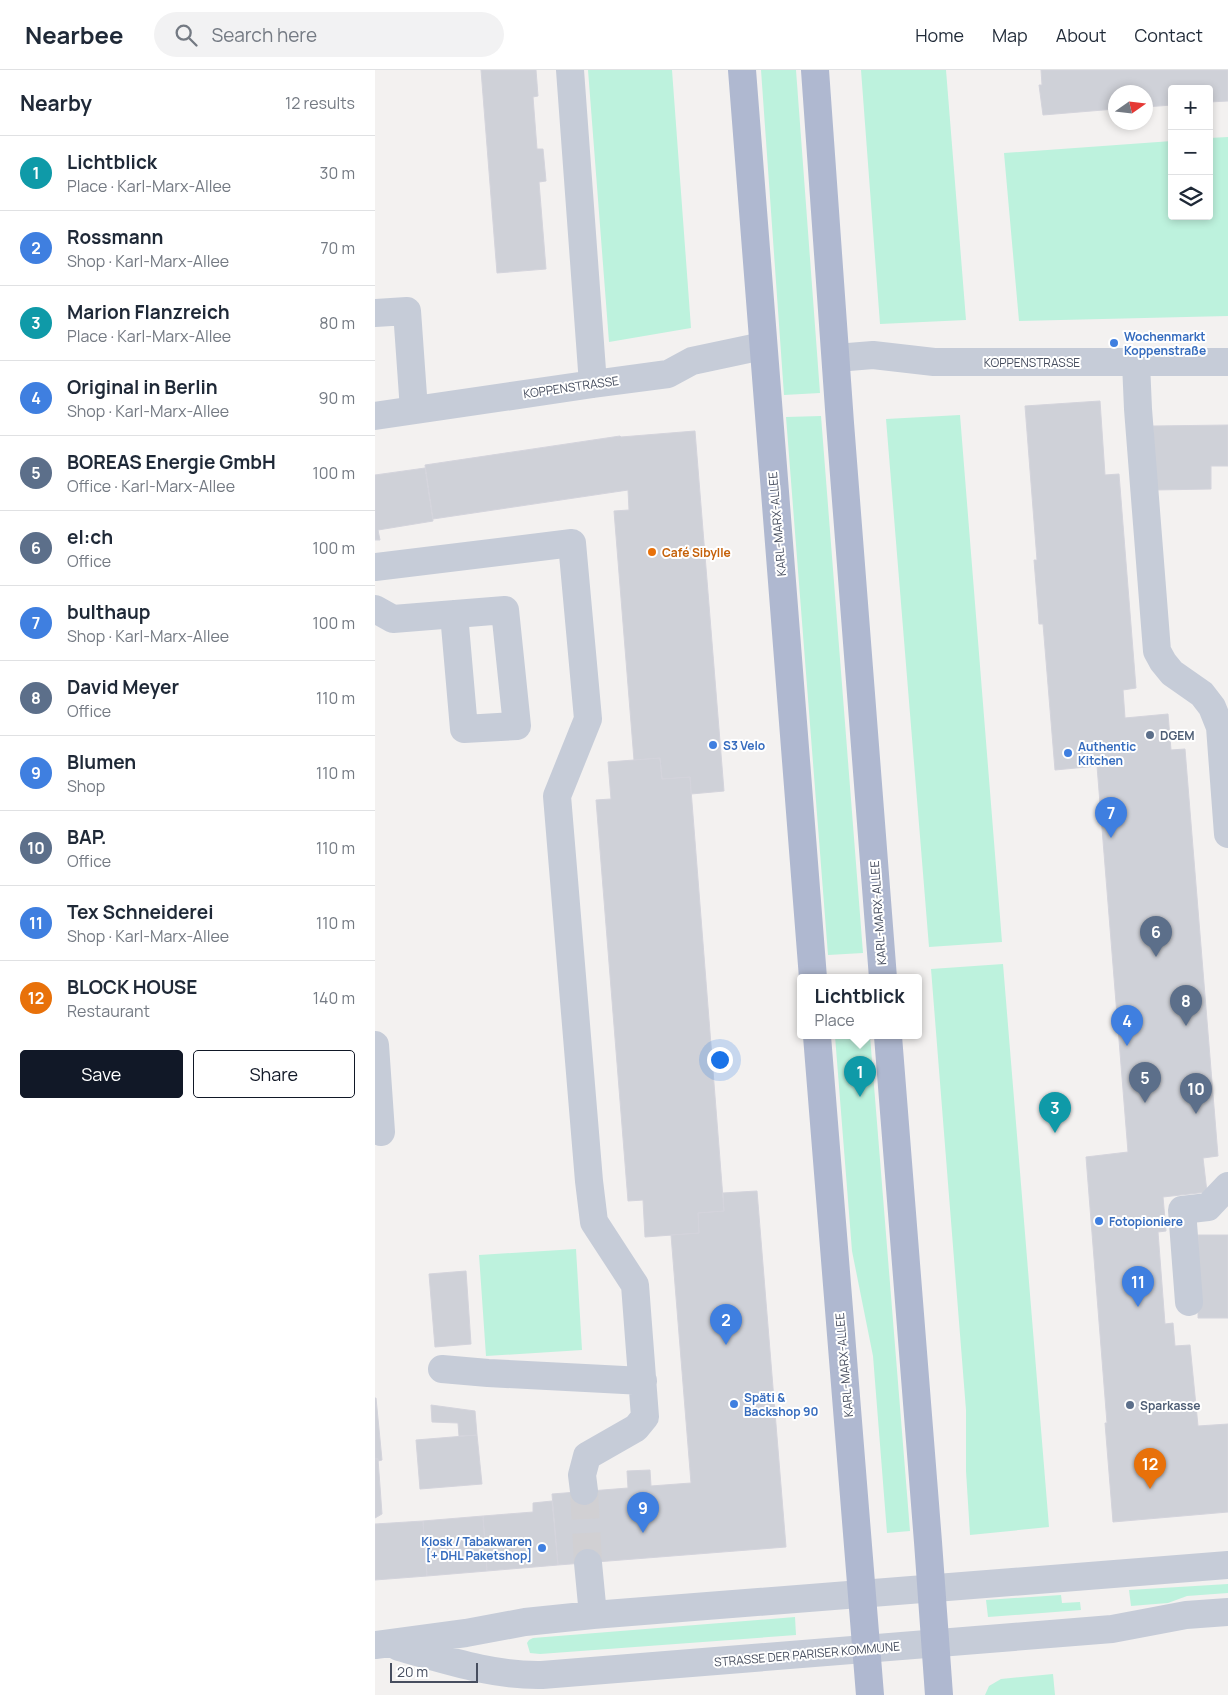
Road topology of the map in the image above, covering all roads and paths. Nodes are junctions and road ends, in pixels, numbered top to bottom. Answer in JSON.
{"nodes":[{"id":1,"x":570,"y":70,"type":"edge"},
{"id":2,"x":742,"y":70,"type":"edge"},
{"id":3,"x":815,"y":70,"type":"edge"},
{"id":4,"x":375,"y":313,"type":"edge"},
{"id":5,"x":763,"y":346,"type":"junction"},
{"id":6,"x":836,"y":358,"type":"junction"},
{"id":7,"x":1228,"y":362,"type":"edge"},
{"id":8,"x":1136,"y":363,"type":"junction"},
{"id":9,"x":593,"y":384,"type":"junction"},
{"id":10,"x":414,"y":410,"type":"junction"},
{"id":11,"x":375,"y":416,"type":"edge"},
{"id":12,"x":375,"y":568,"type":"edge"},
{"id":13,"x":375,"y":609,"type":"edge"},
{"id":14,"x":454,"y":614,"type":"dead end"},
{"id":15,"x":1228,"y":834,"type":"edge"},
{"id":16,"x":813,"y":974,"type":"edge"},
{"id":17,"x":883,"y":974,"type":"edge"},
{"id":18,"x":817,"y":1039,"type":"edge"},
{"id":19,"x":888,"y":1039,"type":"edge"},
{"id":20,"x":375,"y":1045,"type":"edge"},
{"id":21,"x":381,"y":1132,"type":"dead end"},
{"id":22,"x":1228,"y":1186,"type":"edge"},
{"id":23,"x":1189,"y":1302,"type":"dead end"},
{"id":24,"x":442,"y":1369,"type":"dead end"},
{"id":25,"x":643,"y":1381,"type":"junction"},
{"id":26,"x":583,"y":1491,"type":"tunnel mouth"},
{"id":27,"x":588,"y":1563,"type":"tunnel mouth"},
{"id":28,"x":1228,"y":1565,"type":"edge"},
{"id":29,"x":931,"y":1588,"type":"junction"},
{"id":30,"x":861,"y":1594,"type":"junction"},
{"id":31,"x":1228,"y":1612,"type":"edge"},
{"id":32,"x":593,"y":1615,"type":"junction"},
{"id":33,"x":935,"y":1644,"type":"junction"},
{"id":34,"x":382,"y":1645,"type":"edge"},
{"id":35,"x":866,"y":1649,"type":"junction"},
{"id":36,"x":870,"y":1695,"type":"edge"},
{"id":37,"x":939,"y":1695,"type":"edge"}],
"edges":[{"from":1,"to":9,"type":"street"},
{"from":2,"to":5,"type":"main road","name":"KARL-MARX-ALLEE"},
{"from":3,"to":6,"type":"main road","name":"KARL-MARX-ALLEE"},
{"from":4,"to":10,"type":"street"},
{"from":5,"to":9,"type":"street","name":"KOPPENSTRASSE"},
{"from":5,"to":16,"type":"main road","name":"KARL-MARX-ALLEE"},
{"from":6,"to":8,"type":"street","name":"KOPPENSTRASSE"},
{"from":6,"to":17,"type":"main road","name":"KARL-MARX-ALLEE"},
{"from":7,"to":8,"type":"street","name":"KOPPENSTRASSE"},
{"from":8,"to":15,"type":"street"},
{"from":9,"to":10,"type":"street","name":"KOPPENSTRASSE"},
{"from":10,"to":11,"type":"street","name":"KOPPENSTRASSE"},
{"from":12,"to":25,"type":"street"},
{"from":13,"to":14,"type":"street"},
{"from":18,"to":30,"type":"main road","name":"KARL-MARX-ALLEE"},
{"from":19,"to":29,"type":"main road"},
{"from":20,"to":21,"type":"street"},
{"from":22,"to":23,"type":"street"},
{"from":24,"to":25,"type":"street"},
{"from":25,"to":26,"type":"street"},
{"from":27,"to":32,"type":"street"},
{"from":28,"to":29,"type":"street","name":"STRASSE DER PARISER KOMMUNE"},
{"from":29,"to":30,"type":"street","name":"STRASSE DER PARISER KOMMUNE"},
{"from":29,"to":33,"type":"main road"},
{"from":30,"to":32,"type":"street","name":"STRASSE DER PARISER KOMMUNE"},
{"from":30,"to":35,"type":"main road","name":"KARL-MARX-ALLEE"},
{"from":31,"to":33,"type":"street","name":"STRASSE DER PARISER KOMMUNE"},
{"from":32,"to":34,"type":"street","name":"STRASSE DER PARISER KOMMUNE"},
{"from":33,"to":35,"type":"street","name":"STRASSE DER PARISER KOMMUNE"},
{"from":33,"to":37,"type":"main road"},
{"from":34,"to":35,"type":"street","name":"STRASSE DER PARISER KOMMUNE"},
{"from":35,"to":36,"type":"main road","name":"KARL-MARX-ALLEE"}]}
